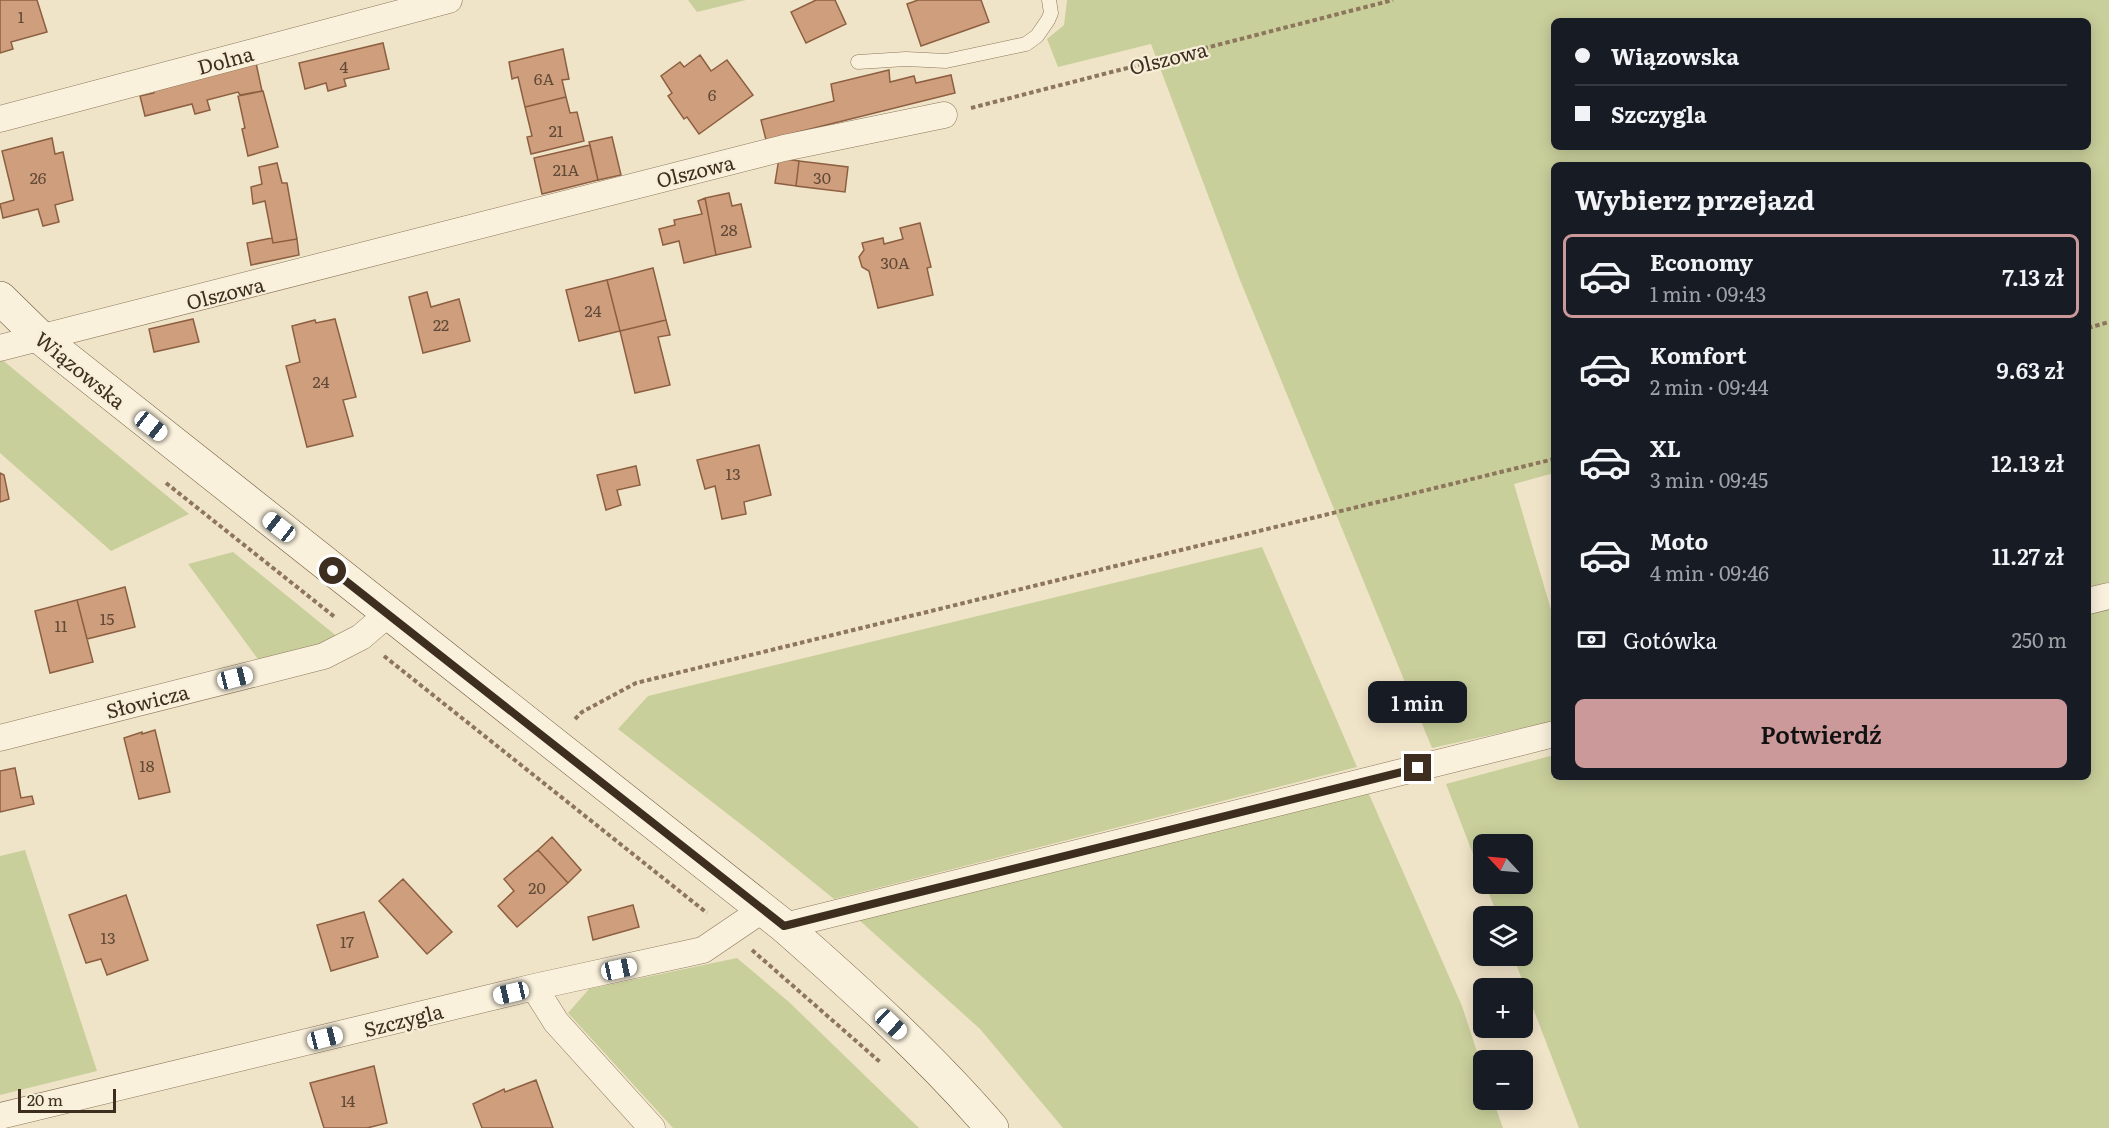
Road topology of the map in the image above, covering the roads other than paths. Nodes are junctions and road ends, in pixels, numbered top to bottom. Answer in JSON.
{"nodes":[{"id":1,"x":449,"y":0,"type":"edge"},
{"id":2,"x":1049,"y":0,"type":"edge"},
{"id":3,"x":858,"y":62,"type":"dead end"},
{"id":4,"x":944,"y":115,"type":"road end"},
{"id":5,"x":0,"y":118,"type":"edge"},
{"id":6,"x":0,"y":298,"type":"edge"},
{"id":7,"x":42,"y":339,"type":"junction"},
{"id":8,"x":0,"y":348,"type":"edge"},
{"id":9,"x":2109,"y":596,"type":"edge"},
{"id":10,"x":2091,"y":600,"type":"edge"},
{"id":11,"x":388,"y":614,"type":"junction"},
{"id":12,"x":1551,"y":735,"type":"edge"},
{"id":13,"x":0,"y":738,"type":"edge"},
{"id":14,"x":773,"y":918,"type":"junction"},
{"id":15,"x":534,"y":987,"type":"junction"},
{"id":16,"x":0,"y":1116,"type":"edge"},
{"id":17,"x":652,"y":1128,"type":"edge"},
{"id":18,"x":992,"y":1128,"type":"edge"}],
"edges":[{"from":1,"to":5,"type":"street","name":"Dolna"},
{"from":2,"to":3,"type":"lane"},
{"from":4,"to":7,"type":"street","name":"Olszowa"},
{"from":6,"to":7,"type":"main road","name":"Wiązowska"},
{"from":7,"to":8,"type":"street","name":"Olszowa"},
{"from":7,"to":11,"type":"main road","name":"Wiązowska"},
{"from":9,"to":10,"type":"street"},
{"from":11,"to":13,"type":"street","name":"Słowicza"},
{"from":11,"to":14,"type":"main road","name":"Wiązowska"},
{"from":12,"to":14,"type":"street","name":"Szczygla"},
{"from":14,"to":15,"type":"street","name":"Szczygla"},
{"from":14,"to":18,"type":"main road","name":"Wiązowska"},
{"from":15,"to":16,"type":"street","name":"Szczygla"},
{"from":15,"to":17,"type":"street"}]}
